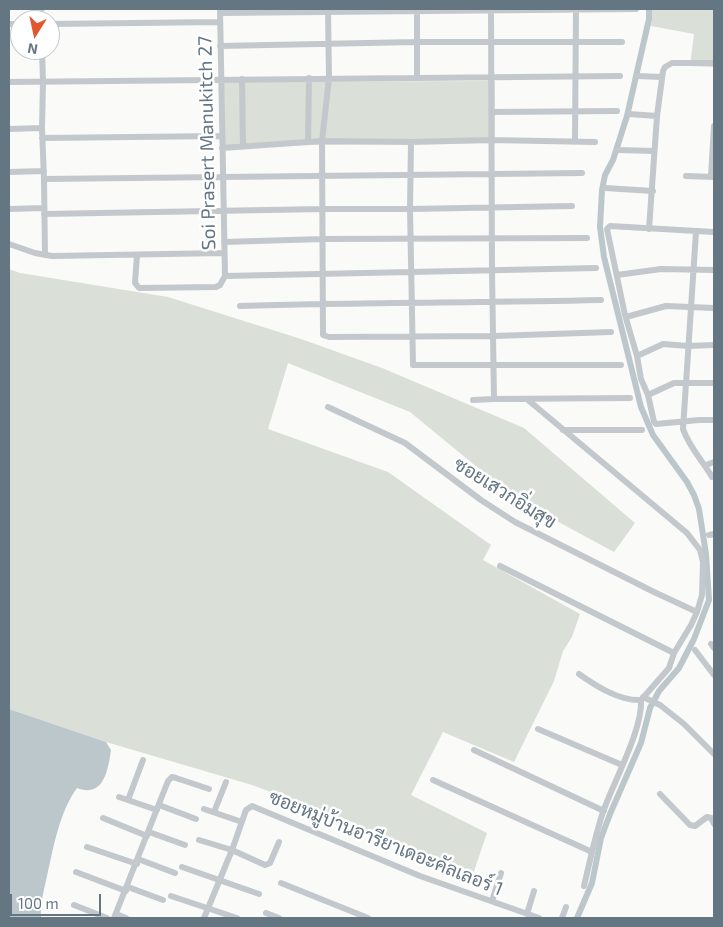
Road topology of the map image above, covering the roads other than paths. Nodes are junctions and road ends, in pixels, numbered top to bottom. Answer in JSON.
{"nodes":[{"id":1,"x":636,"y":9,"type":"edge"},
{"id":2,"x":328,"y":10,"type":"edge"},
{"id":3,"x":417,"y":10,"type":"edge"},
{"id":4,"x":491,"y":10,"type":"edge"},
{"id":5,"x":576,"y":10,"type":"edge"},
{"id":6,"x":220,"y":11,"type":"edge"},
{"id":7,"x":220,"y":22,"type":"junction"},
{"id":8,"x":60,"y":24,"type":"edge"},
{"id":9,"x":416,"y":42,"type":"junction"},
{"id":10,"x":576,"y":42,"type":"junction"},
{"id":11,"x":622,"y":42,"type":"dead end"},
{"id":12,"x":491,"y":43,"type":"junction"},
{"id":13,"x":328,"y":44,"type":"junction"},
{"id":14,"x":220,"y":46,"type":"junction"},
{"id":15,"x":43,"y":60,"type":"edge"},
{"id":16,"x":714,"y":63,"type":"edge"},
{"id":17,"x":576,"y":76,"type":"junction"},
{"id":18,"x":620,"y":76,"type":"dead end"},
{"id":19,"x":637,"y":76,"type":"dead end"},
{"id":20,"x":416,"y":77,"type":"junction"},
{"id":21,"x":492,"y":77,"type":"junction"},
{"id":22,"x":662,"y":77,"type":"junction"},
{"id":23,"x":309,"y":78,"type":"junction"},
{"id":24,"x":329,"y":78,"type":"junction"},
{"id":25,"x":221,"y":79,"type":"junction"},
{"id":26,"x":242,"y":79,"type":"junction"},
{"id":27,"x":9,"y":82,"type":"edge"},
{"id":28,"x":44,"y":82,"type":"junction"},
{"id":29,"x":576,"y":111,"type":"junction"},
{"id":30,"x":617,"y":111,"type":"dead end"},
{"id":31,"x":492,"y":112,"type":"junction"},
{"id":32,"x":629,"y":114,"type":"dead end"},
{"id":33,"x":657,"y":116,"type":"junction"},
{"id":34,"x":714,"y":126,"type":"edge"},
{"id":35,"x":42,"y":128,"type":"junction"},
{"id":36,"x":9,"y":129,"type":"edge"},
{"id":37,"x":222,"y":136,"type":"junction"},
{"id":38,"x":42,"y":138,"type":"junction"},
{"id":39,"x":491,"y":140,"type":"junction"},
{"id":40,"x":322,"y":141,"type":"junction"},
{"id":41,"x":575,"y":141,"type":"junction"},
{"id":42,"x":308,"y":142,"type":"junction"},
{"id":43,"x":411,"y":142,"type":"junction"},
{"id":44,"x":595,"y":142,"type":"dead end"},
{"id":45,"x":243,"y":146,"type":"junction"},
{"id":46,"x":222,"y":148,"type":"junction"},
{"id":47,"x":618,"y":150,"type":"dead end"},
{"id":48,"x":654,"y":151,"type":"junction"},
{"id":49,"x":44,"y":171,"type":"junction"},
{"id":50,"x":9,"y":172,"type":"edge"},
{"id":51,"x":582,"y":173,"type":"dead end"},
{"id":52,"x":491,"y":174,"type":"junction"},
{"id":53,"x":410,"y":175,"type":"junction"},
{"id":54,"x":223,"y":176,"type":"junction"},
{"id":55,"x":323,"y":176,"type":"junction"},
{"id":56,"x":686,"y":176,"type":"dead end"},
{"id":57,"x":713,"y":176,"type":"edge"},
{"id":58,"x":44,"y":179,"type":"junction"},
{"id":59,"x":605,"y":188,"type":"dead end"},
{"id":60,"x":652,"y":191,"type":"junction"},
{"id":61,"x":572,"y":206,"type":"dead end"},
{"id":62,"x":491,"y":207,"type":"junction"},
{"id":63,"x":9,"y":209,"type":"edge"},
{"id":64,"x":322,"y":209,"type":"junction"},
{"id":65,"x":410,"y":209,"type":"junction"},
{"id":66,"x":44,"y":211,"type":"junction"},
{"id":67,"x":223,"y":211,"type":"junction"},
{"id":68,"x":649,"y":229,"type":"junction"},
{"id":69,"x":696,"y":232,"type":"junction"},
{"id":70,"x":714,"y":232,"type":"edge"},
{"id":71,"x":492,"y":238,"type":"junction"},
{"id":72,"x":587,"y":238,"type":"dead end"},
{"id":73,"x":322,"y":239,"type":"junction"},
{"id":74,"x":410,"y":240,"type":"junction"},
{"id":75,"x":224,"y":242,"type":"junction"},
{"id":76,"x":9,"y":244,"type":"edge"},
{"id":77,"x":224,"y":253,"type":"junction"},
{"id":78,"x":45,"y":255,"type":"junction"},
{"id":79,"x":137,"y":255,"type":"junction"},
{"id":80,"x":596,"y":268,"type":"dead end"},
{"id":81,"x":692,"y":269,"type":"junction"},
{"id":82,"x":714,"y":270,"type":"edge"},
{"id":83,"x":492,"y":271,"type":"junction"},
{"id":84,"x":411,"y":272,"type":"junction"},
{"id":85,"x":322,"y":274,"type":"junction"},
{"id":86,"x":618,"y":275,"type":"junction"},
{"id":87,"x":224,"y":276,"type":"junction"},
{"id":88,"x":601,"y":300,"type":"dead end"},
{"id":89,"x":493,"y":303,"type":"junction"},
{"id":90,"x":322,"y":304,"type":"junction"},
{"id":91,"x":410,"y":304,"type":"junction"},
{"id":92,"x":240,"y":306,"type":"dead end"},
{"id":93,"x":690,"y":306,"type":"junction"},
{"id":94,"x":714,"y":308,"type":"edge"},
{"id":95,"x":626,"y":317,"type":"junction"},
{"id":96,"x":611,"y":332,"type":"dead end"},
{"id":97,"x":494,"y":336,"type":"junction"},
{"id":98,"x":412,"y":337,"type":"junction"},
{"id":99,"x":714,"y":345,"type":"edge"},
{"id":100,"x":688,"y":346,"type":"junction"},
{"id":101,"x":637,"y":356,"type":"junction"},
{"id":102,"x":494,"y":365,"type":"junction"},
{"id":103,"x":621,"y":365,"type":"dead end"},
{"id":104,"x":714,"y":383,"type":"edge"},
{"id":105,"x":687,"y":384,"type":"junction"},
{"id":106,"x":648,"y":395,"type":"junction"},
{"id":107,"x":630,"y":398,"type":"dead end"},
{"id":108,"x":494,"y":399,"type":"junction"},
{"id":109,"x":473,"y":400,"type":"dead end"},
{"id":110,"x":528,"y":400,"type":"junction"},
{"id":111,"x":328,"y":407,"type":"dead end"},
{"id":112,"x":714,"y":420,"type":"edge"},
{"id":113,"x":683,"y":421,"type":"junction"},
{"id":114,"x":563,"y":430,"type":"junction"},
{"id":115,"x":642,"y":430,"type":"dead end"},
{"id":116,"x":714,"y":462,"type":"edge"},
{"id":117,"x":706,"y":465,"type":"junction"},
{"id":118,"x":712,"y":477,"type":"dead end"},
{"id":119,"x":500,"y":566,"type":"dead end"},
{"id":120,"x":697,"y":612,"type":"junction"},
{"id":121,"x":694,"y":650,"type":"dead end"},
{"id":122,"x":674,"y":653,"type":"junction"},
{"id":123,"x":579,"y":674,"type":"dead end"},
{"id":124,"x":714,"y":675,"type":"edge"},
{"id":125,"x":643,"y":699,"type":"junction"},
{"id":126,"x":538,"y":729,"type":"dead end"},
{"id":127,"x":474,"y":750,"type":"dead end"},
{"id":128,"x":714,"y":754,"type":"edge"},
{"id":129,"x":143,"y":760,"type":"dead end"},
{"id":130,"x":622,"y":765,"type":"junction"},
{"id":131,"x":432,"y":780,"type":"dead end"},
{"id":132,"x":226,"y":782,"type":"dead end"},
{"id":133,"x":210,"y":789,"type":"dead end"},
{"id":134,"x":660,"y":794,"type":"dead end"},
{"id":135,"x":119,"y":797,"type":"dead end"},
{"id":136,"x":128,"y":800,"type":"junction"},
{"id":137,"x":158,"y":807,"type":"junction"},
{"id":138,"x":204,"y":809,"type":"dead end"},
{"id":139,"x":604,"y":811,"type":"junction"},
{"id":140,"x":214,"y":812,"type":"junction"},
{"id":141,"x":103,"y":818,"type":"dead end"},
{"id":142,"x":196,"y":819,"type":"dead end"},
{"id":143,"x":242,"y":822,"type":"junction"},
{"id":144,"x":714,"y":824,"type":"edge"},
{"id":145,"x":148,"y":834,"type":"junction"},
{"id":146,"x":199,"y":840,"type":"dead end"},
{"id":147,"x":279,"y":842,"type":"dead end"},
{"id":148,"x":185,"y":845,"type":"dead end"},
{"id":149,"x":88,"y":847,"type":"dead end"},
{"id":150,"x":232,"y":850,"type":"junction"},
{"id":151,"x":592,"y":852,"type":"junction"},
{"id":152,"x":137,"y":862,"type":"junction"},
{"id":153,"x":182,"y":867,"type":"dead end"},
{"id":154,"x":76,"y":872,"type":"dead end"},
{"id":155,"x":501,"y":872,"type":"dead end"},
{"id":156,"x":175,"y":873,"type":"dead end"},
{"id":157,"x":219,"y":879,"type":"junction"},
{"id":158,"x":281,"y":883,"type":"dead end"},
{"id":159,"x":584,"y":886,"type":"dead end"},
{"id":160,"x":127,"y":889,"type":"junction"},
{"id":161,"x":534,"y":891,"type":"dead end"},
{"id":162,"x":259,"y":894,"type":"dead end"},
{"id":163,"x":171,"y":896,"type":"dead end"},
{"id":164,"x":163,"y":900,"type":"dead end"},
{"id":165,"x":492,"y":901,"type":"junction"},
{"id":166,"x":74,"y":905,"type":"dead end"},
{"id":167,"x":566,"y":907,"type":"dead end"},
{"id":168,"x":208,"y":909,"type":"junction"},
{"id":169,"x":266,"y":913,"type":"dead end"},
{"id":170,"x":526,"y":914,"type":"junction"},
{"id":171,"x":115,"y":916,"type":"edge"},
{"id":172,"x":355,"y":916,"type":"edge"},
{"id":173,"x":107,"y":918,"type":"edge"},
{"id":174,"x":126,"y":918,"type":"edge"},
{"id":175,"x":204,"y":918,"type":"edge"},
{"id":176,"x":237,"y":918,"type":"edge"},
{"id":177,"x":280,"y":918,"type":"edge"},
{"id":178,"x":368,"y":918,"type":"edge"},
{"id":179,"x":539,"y":918,"type":"edge"},
{"id":180,"x":562,"y":918,"type":"edge"}],
"edges":[{"from":1,"to":5,"type":"street"},
{"from":2,"to":3,"type":"street"},
{"from":2,"to":6,"type":"street"},
{"from":2,"to":13,"type":"street"},
{"from":3,"to":4,"type":"street"},
{"from":3,"to":9,"type":"street"},
{"from":4,"to":5,"type":"street"},
{"from":4,"to":12,"type":"street"},
{"from":5,"to":10,"type":"street"},
{"from":6,"to":7,"type":"street","name":"Soi Prasert Manukitch 27"},
{"from":7,"to":8,"type":"street"},
{"from":7,"to":14,"type":"street","name":"Soi Prasert Manukitch 27"},
{"from":9,"to":12,"type":"street"},
{"from":9,"to":13,"type":"street"},
{"from":9,"to":20,"type":"street"},
{"from":10,"to":11,"type":"street"},
{"from":10,"to":12,"type":"street"},
{"from":10,"to":17,"type":"street"},
{"from":12,"to":21,"type":"street"},
{"from":13,"to":14,"type":"street"},
{"from":13,"to":24,"type":"street"},
{"from":14,"to":25,"type":"street","name":"Soi Prasert Manukitch 27"},
{"from":15,"to":28,"type":"street"},
{"from":16,"to":22,"type":"street"},
{"from":17,"to":18,"type":"street"},
{"from":17,"to":21,"type":"street"},
{"from":17,"to":29,"type":"street"},
{"from":19,"to":22,"type":"street"},
{"from":20,"to":21,"type":"street"},
{"from":20,"to":24,"type":"street"},
{"from":21,"to":31,"type":"street"},
{"from":22,"to":33,"type":"street"},
{"from":23,"to":24,"type":"street"},
{"from":23,"to":26,"type":"street"},
{"from":23,"to":42,"type":"street"},
{"from":24,"to":40,"type":"street"},
{"from":25,"to":26,"type":"street"},
{"from":25,"to":28,"type":"street"},
{"from":25,"to":37,"type":"street","name":"Soi Prasert Manukitch 27"},
{"from":26,"to":45,"type":"street"},
{"from":27,"to":28,"type":"street"},
{"from":28,"to":35,"type":"street"},
{"from":29,"to":30,"type":"street"},
{"from":29,"to":31,"type":"street"},
{"from":29,"to":41,"type":"street"},
{"from":31,"to":39,"type":"street"},
{"from":32,"to":33,"type":"street"},
{"from":33,"to":48,"type":"street"},
{"from":34,"to":57,"type":"street"},
{"from":35,"to":36,"type":"street"},
{"from":35,"to":38,"type":"street"},
{"from":37,"to":38,"type":"street"},
{"from":37,"to":46,"type":"street","name":"Soi Prasert Manukitch 27"},
{"from":38,"to":49,"type":"street"},
{"from":39,"to":41,"type":"street"},
{"from":39,"to":43,"type":"street"},
{"from":39,"to":52,"type":"street"},
{"from":40,"to":42,"type":"street"},
{"from":40,"to":43,"type":"street"},
{"from":40,"to":55,"type":"street"},
{"from":41,"to":44,"type":"street"},
{"from":42,"to":45,"type":"street"},
{"from":43,"to":53,"type":"street"},
{"from":45,"to":46,"type":"street"},
{"from":46,"to":54,"type":"street","name":"Soi Prasert Manukitch 27"},
{"from":47,"to":48,"type":"street"},
{"from":48,"to":60,"type":"street"},
{"from":49,"to":50,"type":"street"},
{"from":49,"to":58,"type":"street"},
{"from":51,"to":52,"type":"street"},
{"from":52,"to":53,"type":"street"},
{"from":52,"to":62,"type":"street"},
{"from":53,"to":55,"type":"street"},
{"from":53,"to":65,"type":"street"},
{"from":54,"to":55,"type":"street"},
{"from":54,"to":58,"type":"street"},
{"from":54,"to":67,"type":"street","name":"Soi Prasert Manukitch 27"},
{"from":55,"to":64,"type":"street"},
{"from":56,"to":57,"type":"street"},
{"from":58,"to":66,"type":"street"},
{"from":59,"to":60,"type":"street"},
{"from":60,"to":68,"type":"street"},
{"from":61,"to":62,"type":"street"},
{"from":62,"to":65,"type":"street"},
{"from":62,"to":71,"type":"street"},
{"from":63,"to":66,"type":"street"},
{"from":64,"to":65,"type":"street"},
{"from":64,"to":67,"type":"street"},
{"from":64,"to":73,"type":"street"},
{"from":65,"to":74,"type":"street"},
{"from":66,"to":67,"type":"street"},
{"from":66,"to":78,"type":"street"},
{"from":67,"to":75,"type":"street","name":"Soi Prasert Manukitch 27"},
{"from":68,"to":69,"type":"street"},
{"from":68,"to":86,"type":"street"},
{"from":69,"to":70,"type":"street"},
{"from":69,"to":81,"type":"street"},
{"from":71,"to":72,"type":"street"},
{"from":71,"to":74,"type":"street"},
{"from":71,"to":83,"type":"street"},
{"from":73,"to":74,"type":"street"},
{"from":73,"to":75,"type":"street"},
{"from":73,"to":85,"type":"street"},
{"from":74,"to":84,"type":"street"},
{"from":75,"to":77,"type":"street","name":"Soi Prasert Manukitch 27"},
{"from":76,"to":78,"type":"street"},
{"from":77,"to":79,"type":"street"},
{"from":77,"to":87,"type":"street","name":"Soi Prasert Manukitch 27"},
{"from":78,"to":79,"type":"street"},
{"from":79,"to":87,"type":"street"},
{"from":80,"to":83,"type":"street"},
{"from":81,"to":82,"type":"street"},
{"from":81,"to":86,"type":"street"},
{"from":81,"to":93,"type":"street"},
{"from":83,"to":84,"type":"street"},
{"from":83,"to":89,"type":"street"},
{"from":84,"to":85,"type":"street"},
{"from":84,"to":91,"type":"street"},
{"from":85,"to":87,"type":"street"},
{"from":85,"to":90,"type":"street"},
{"from":86,"to":95,"type":"street"},
{"from":88,"to":89,"type":"street"},
{"from":89,"to":91,"type":"street"},
{"from":89,"to":97,"type":"street"},
{"from":90,"to":91,"type":"street"},
{"from":90,"to":92,"type":"street"},
{"from":90,"to":98,"type":"street"},
{"from":91,"to":98,"type":"street"},
{"from":93,"to":94,"type":"street"},
{"from":93,"to":95,"type":"street"},
{"from":93,"to":100,"type":"street"},
{"from":95,"to":101,"type":"street"},
{"from":96,"to":97,"type":"street"},
{"from":97,"to":98,"type":"street"},
{"from":97,"to":102,"type":"street"},
{"from":98,"to":102,"type":"street"},
{"from":99,"to":100,"type":"street"},
{"from":100,"to":101,"type":"street"},
{"from":100,"to":105,"type":"street"},
{"from":101,"to":106,"type":"street"},
{"from":102,"to":103,"type":"street"},
{"from":102,"to":108,"type":"street"},
{"from":104,"to":105,"type":"street"},
{"from":105,"to":106,"type":"street"},
{"from":105,"to":113,"type":"street"},
{"from":106,"to":113,"type":"street"},
{"from":107,"to":110,"type":"street"},
{"from":108,"to":109,"type":"street"},
{"from":108,"to":110,"type":"street"},
{"from":110,"to":114,"type":"street"},
{"from":111,"to":120,"type":"street","name":"ซอยเสวกอิ่มสุข"},
{"from":112,"to":113,"type":"street"},
{"from":113,"to":117,"type":"street"},
{"from":114,"to":115,"type":"street"},
{"from":114,"to":120,"type":"street"},
{"from":116,"to":117,"type":"street"},
{"from":117,"to":118,"type":"street"},
{"from":119,"to":122,"type":"street"},
{"from":120,"to":122,"type":"street"},
{"from":121,"to":124,"type":"street"},
{"from":122,"to":125,"type":"street"},
{"from":123,"to":125,"type":"street"},
{"from":125,"to":128,"type":"street"},
{"from":125,"to":130,"type":"street"},
{"from":126,"to":130,"type":"street"},
{"from":127,"to":139,"type":"street"},
{"from":129,"to":136,"type":"street"},
{"from":130,"to":139,"type":"street"},
{"from":131,"to":151,"type":"street"},
{"from":132,"to":140,"type":"street"},
{"from":133,"to":137,"type":"street"},
{"from":134,"to":144,"type":"street"},
{"from":135,"to":136,"type":"street"},
{"from":136,"to":137,"type":"street"},
{"from":137,"to":142,"type":"street"},
{"from":137,"to":145,"type":"street"},
{"from":138,"to":140,"type":"street"},
{"from":139,"to":151,"type":"street"},
{"from":140,"to":143,"type":"street"},
{"from":141,"to":145,"type":"street"},
{"from":143,"to":150,"type":"street","name":"ซอยหมู่บ้านอารียาเดอะคัลเลอร์ 1"},
{"from":143,"to":165,"type":"street","name":"ซอยหมู่บ้านอารียาเดอะคัลเลอร์ 1"},
{"from":145,"to":148,"type":"street"},
{"from":145,"to":152,"type":"street"},
{"from":146,"to":150,"type":"street"},
{"from":147,"to":150,"type":"street"},
{"from":149,"to":152,"type":"street"},
{"from":150,"to":157,"type":"street","name":"ซอยหมู่บ้านอารียาเดอะคัลเลอร์ 1"},
{"from":151,"to":159,"type":"street"},
{"from":152,"to":156,"type":"street"},
{"from":152,"to":160,"type":"street"},
{"from":153,"to":157,"type":"street"},
{"from":154,"to":160,"type":"street"},
{"from":155,"to":165,"type":"street"},
{"from":157,"to":162,"type":"street"},
{"from":157,"to":168,"type":"street","name":"ซอยหมู่บ้านอารียาเดอะคัลเลอร์ 1"},
{"from":158,"to":172,"type":"street"},
{"from":160,"to":164,"type":"street"},
{"from":160,"to":171,"type":"street"},
{"from":161,"to":170,"type":"street"},
{"from":163,"to":168,"type":"street"},
{"from":165,"to":170,"type":"street","name":"ซอยหมู่บ้านอารียาเดอะคัลเลอร์ 1"},
{"from":166,"to":173,"type":"street"},
{"from":167,"to":180,"type":"street"},
{"from":168,"to":175,"type":"street","name":"ซอยหมู่บ้านอารียาเดอะคัลเลอร์ 1"},
{"from":168,"to":176,"type":"street"},
{"from":169,"to":177,"type":"street"},
{"from":170,"to":179,"type":"street","name":"ซอยหมู่บ้านอารียาเดอะคัลเลอร์ 1"},
{"from":171,"to":174,"type":"street"},
{"from":172,"to":178,"type":"street"}]}
